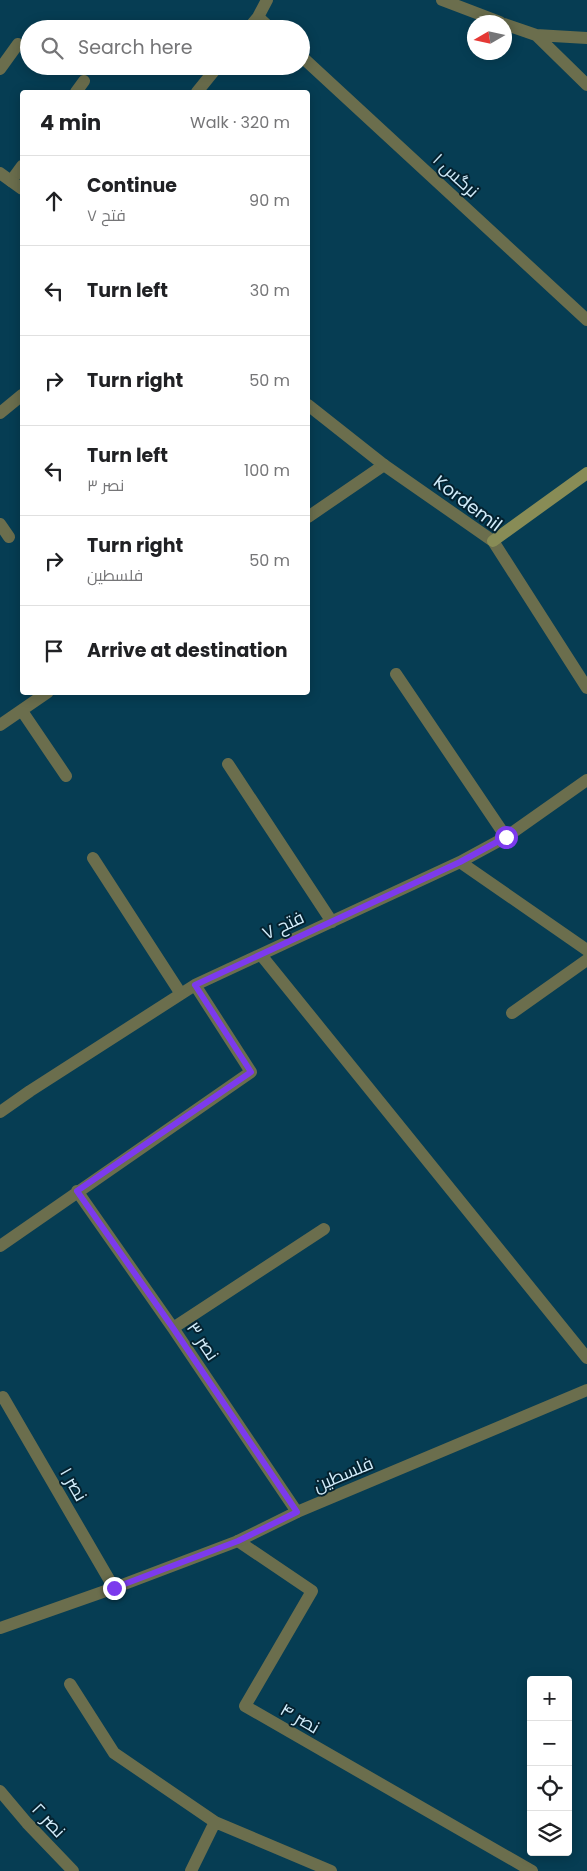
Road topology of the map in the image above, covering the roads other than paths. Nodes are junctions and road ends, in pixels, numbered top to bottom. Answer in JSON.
{"nodes":[{"id":1,"x":267,"y":0,"type":"edge"},
{"id":2,"x":442,"y":0,"type":"edge"},
{"id":3,"x":482,"y":15,"type":"edge"},
{"id":4,"x":258,"y":16,"type":"junction"},
{"id":5,"x":255,"y":20,"type":"edge"},
{"id":6,"x":262,"y":20,"type":"edge"},
{"id":7,"x":512,"y":27,"type":"edge"},
{"id":8,"x":536,"y":35,"type":"junction"},
{"id":9,"x":587,"y":38,"type":"edge"},
{"id":10,"x":18,"y":44,"type":"dead end"},
{"id":11,"x":310,"y":64,"type":"edge"},
{"id":12,"x":0,"y":69,"type":"edge"},
{"id":13,"x":211,"y":75,"type":"edge"},
{"id":14,"x":84,"y":81,"type":"dead end"},
{"id":15,"x":587,"y":85,"type":"edge"},
{"id":16,"x":77,"y":90,"type":"edge"},
{"id":17,"x":199,"y":90,"type":"edge"},
{"id":18,"x":20,"y":169,"type":"edge"},
{"id":19,"x":0,"y":173,"type":"edge"},
{"id":20,"x":12,"y":181,"type":"junction"},
{"id":21,"x":20,"y":187,"type":"edge"},
{"id":22,"x":587,"y":320,"type":"edge"},
{"id":23,"x":20,"y":397,"type":"edge"},
{"id":24,"x":310,"y":408,"type":"edge"},
{"id":25,"x":0,"y":413,"type":"edge"},
{"id":26,"x":384,"y":465,"type":"junction"},
{"id":27,"x":587,"y":472,"type":"edge"},
{"id":28,"x":310,"y":516,"type":"edge"},
{"id":29,"x":0,"y":524,"type":"edge"},
{"id":30,"x":9,"y":537,"type":"dead end"},
{"id":31,"x":493,"y":541,"type":"junction"},
{"id":32,"x":396,"y":674,"type":"dead end"},
{"id":33,"x":587,"y":688,"type":"edge"},
{"id":34,"x":44,"y":695,"type":"edge"},
{"id":35,"x":22,"y":711,"type":"junction"},
{"id":36,"x":0,"y":725,"type":"edge"},
{"id":37,"x":228,"y":764,"type":"dead end"},
{"id":38,"x":66,"y":776,"type":"dead end"},
{"id":39,"x":587,"y":780,"type":"edge"},
{"id":40,"x":506,"y":837,"type":"junction"},
{"id":41,"x":93,"y":858,"type":"dead end"},
{"id":42,"x":460,"y":862,"type":"junction"},
{"id":43,"x":332,"y":922,"type":"junction"},
{"id":44,"x":587,"y":950,"type":"edge"},
{"id":45,"x":261,"y":954,"type":"junction"},
{"id":46,"x":587,"y":960,"type":"edge"},
{"id":47,"x":195,"y":985,"type":"junction"},
{"id":48,"x":181,"y":994,"type":"junction"},
{"id":49,"x":512,"y":1013,"type":"dead end"},
{"id":50,"x":0,"y":1112,"type":"edge"},
{"id":51,"x":77,"y":1191,"type":"junction"},
{"id":52,"x":324,"y":1229,"type":"dead end"},
{"id":53,"x":0,"y":1246,"type":"edge"},
{"id":54,"x":173,"y":1328,"type":"junction"},
{"id":55,"x":587,"y":1358,"type":"edge"},
{"id":56,"x":587,"y":1390,"type":"edge"},
{"id":57,"x":3,"y":1397,"type":"dead end"},
{"id":58,"x":297,"y":1512,"type":"junction"},
{"id":59,"x":238,"y":1541,"type":"junction"},
{"id":60,"x":114,"y":1588,"type":"junction"},
{"id":61,"x":0,"y":1628,"type":"edge"},
{"id":62,"x":70,"y":1684,"type":"dead end"},
{"id":63,"x":0,"y":1791,"type":"edge"},
{"id":64,"x":215,"y":1822,"type":"junction"},
{"id":65,"x":73,"y":1871,"type":"edge"},
{"id":66,"x":191,"y":1871,"type":"edge"},
{"id":67,"x":331,"y":1871,"type":"edge"},
{"id":68,"x":532,"y":1871,"type":"edge"}],
"edges":[{"from":1,"to":4,"type":"street"},
{"from":2,"to":3,"type":"street"},
{"from":4,"to":5,"type":"street"},
{"from":4,"to":6,"type":"street"},
{"from":7,"to":8,"type":"street"},
{"from":8,"to":9,"type":"street"},
{"from":8,"to":15,"type":"street"},
{"from":10,"to":12,"type":"street"},
{"from":11,"to":22,"type":"street","name":"نرگس ۱"},
{"from":13,"to":17,"type":"street"},
{"from":14,"to":16,"type":"street"},
{"from":18,"to":20,"type":"street"},
{"from":19,"to":20,"type":"street"},
{"from":20,"to":21,"type":"street"},
{"from":23,"to":25,"type":"street"},
{"from":24,"to":26,"type":"street","name":"Kordemil"},
{"from":26,"to":28,"type":"street"},
{"from":26,"to":31,"type":"street","name":"Kordemil"},
{"from":27,"to":31,"type":"main road"},
{"from":29,"to":30,"type":"street"},
{"from":31,"to":33,"type":"street","name":"Kordemil"},
{"from":32,"to":40,"type":"street"},
{"from":34,"to":35,"type":"street"},
{"from":35,"to":36,"type":"street"},
{"from":35,"to":38,"type":"street"},
{"from":37,"to":43,"type":"street"},
{"from":39,"to":40,"type":"street","name":"فتح ۷"},
{"from":40,"to":42,"type":"street","name":"فتح ۷"},
{"from":41,"to":48,"type":"street"},
{"from":42,"to":43,"type":"street","name":"فتح ۷"},
{"from":42,"to":44,"type":"street"},
{"from":43,"to":45,"type":"street","name":"فتح ۷"},
{"from":45,"to":47,"type":"street","name":"فتح ۷"},
{"from":45,"to":55,"type":"street"},
{"from":46,"to":49,"type":"street"},
{"from":47,"to":48,"type":"street","name":"فتح ۷"},
{"from":47,"to":51,"type":"street"},
{"from":48,"to":50,"type":"street","name":"فتح ۷"},
{"from":51,"to":53,"type":"street"},
{"from":51,"to":54,"type":"street","name":"نصر ۳"},
{"from":52,"to":54,"type":"street"},
{"from":54,"to":58,"type":"street","name":"نصر ۳"},
{"from":56,"to":58,"type":"street","name":"فلسطین"},
{"from":57,"to":60,"type":"street","name":"نصر ۱"},
{"from":58,"to":59,"type":"street","name":"فلسطین"},
{"from":59,"to":60,"type":"street","name":"فلسطین"},
{"from":59,"to":68,"type":"street","name":"نصر ۴"},
{"from":60,"to":61,"type":"street","name":"فلسطین"},
{"from":62,"to":64,"type":"street"},
{"from":63,"to":65,"type":"street","name":"نصر ۲"},
{"from":64,"to":66,"type":"street"},
{"from":64,"to":67,"type":"street"}]}
